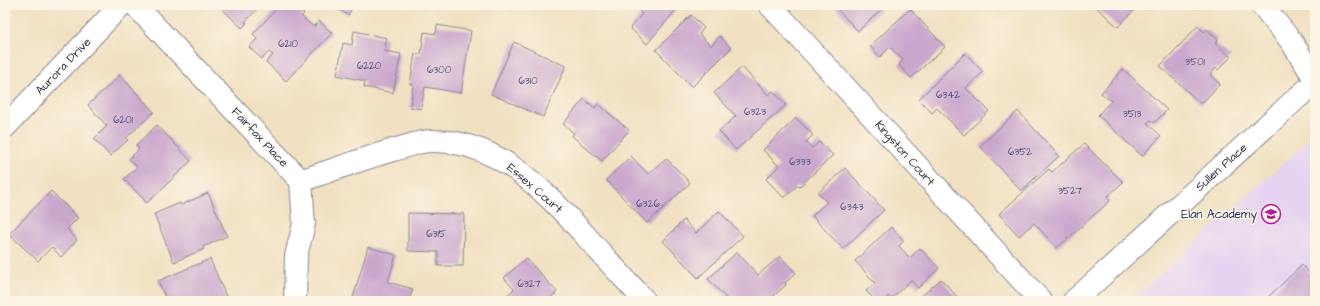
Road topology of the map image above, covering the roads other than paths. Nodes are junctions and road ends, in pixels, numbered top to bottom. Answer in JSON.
{"nodes":[{"id":1,"x":120,"y":5,"type":"edge"},
{"id":2,"x":135,"y":5,"type":"edge"},
{"id":3,"x":770,"y":5,"type":"edge"},
{"id":4,"x":1262,"y":5,"type":"edge"},
{"id":5,"x":1315,"y":79,"type":"edge"},
{"id":6,"x":1315,"y":83,"type":"edge"},
{"id":7,"x":5,"y":127,"type":"edge"},
{"id":8,"x":301,"y":180,"type":"junction"},
{"id":9,"x":295,"y":301,"type":"edge"},
{"id":10,"x":645,"y":301,"type":"edge"},
{"id":11,"x":1041,"y":301,"type":"edge"},
{"id":12,"x":1074,"y":301,"type":"edge"}],
"edges":[{"from":1,"to":7,"type":"street","name":"Aurora Drive"},
{"from":2,"to":8,"type":"street","name":"Fairfax Place"},
{"from":3,"to":11,"type":"street","name":"Kingston Court"},
{"from":4,"to":5,"type":"street"},
{"from":6,"to":12,"type":"street","name":"Sullen Place"},
{"from":8,"to":9,"type":"street"},
{"from":8,"to":10,"type":"street","name":"Essex Court"}]}
